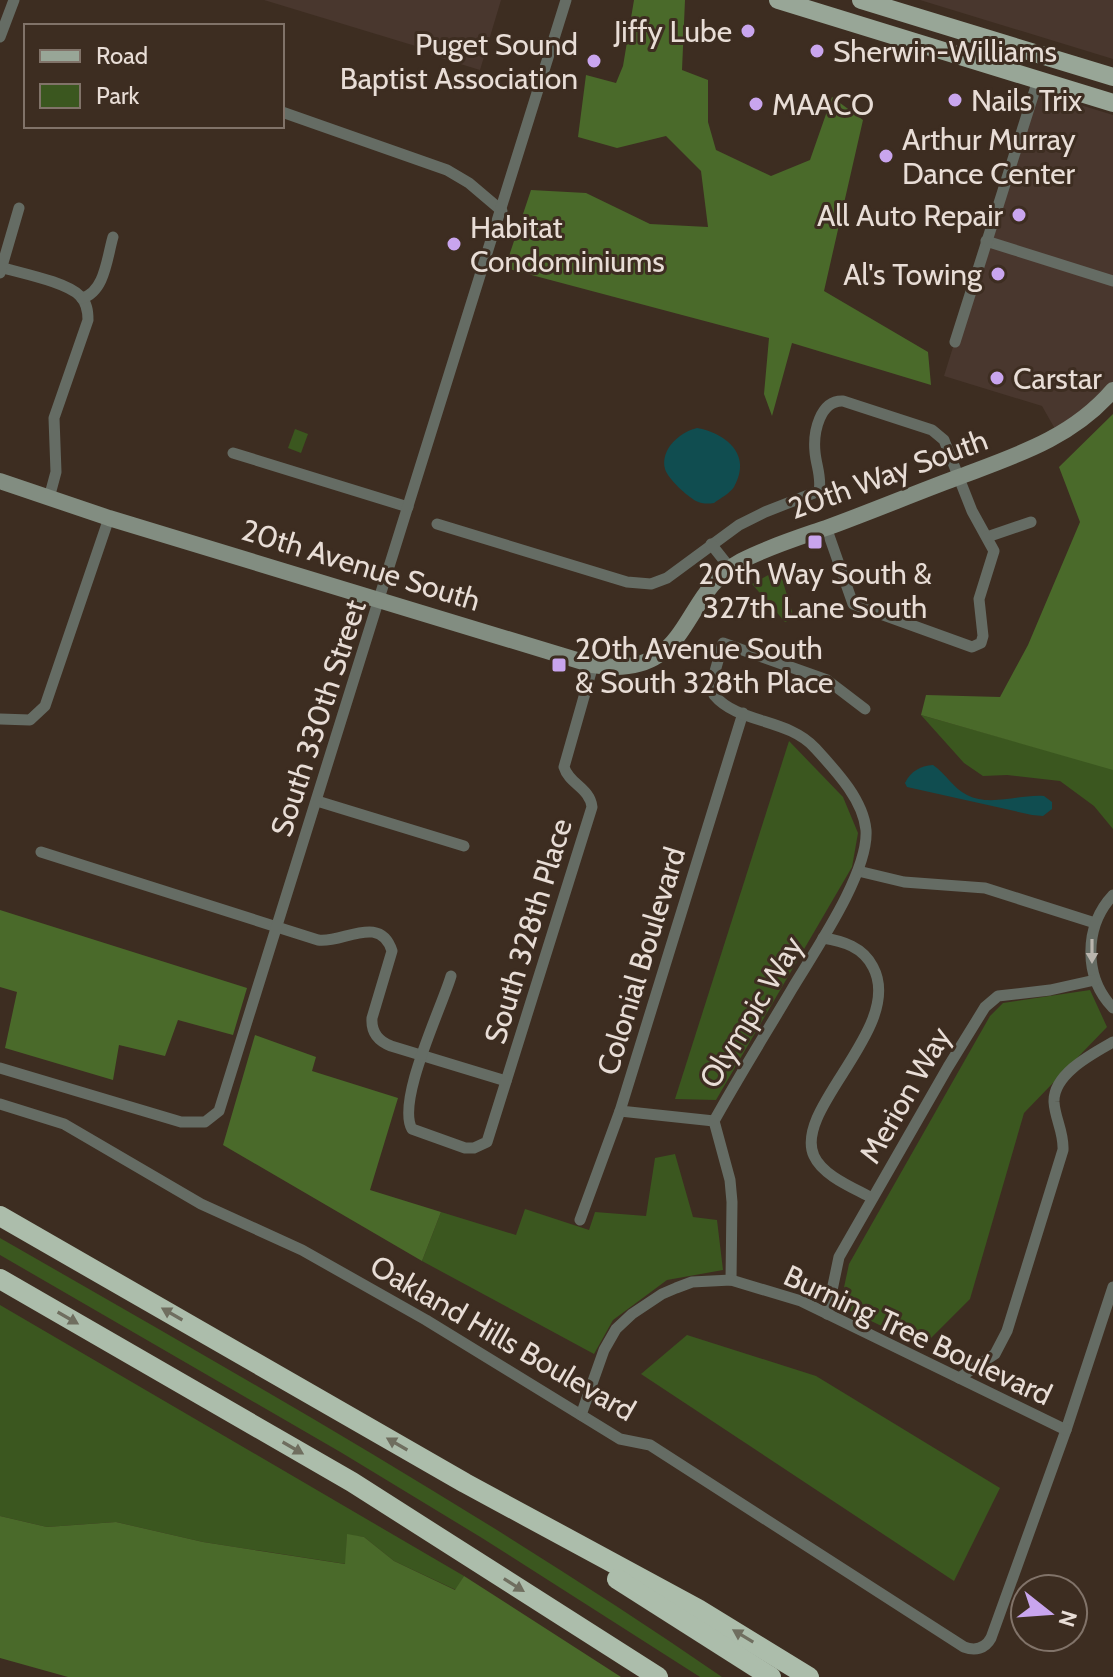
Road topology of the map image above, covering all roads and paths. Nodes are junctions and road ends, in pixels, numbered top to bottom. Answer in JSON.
{"nodes":[{"id":1,"x":566,"y":0,"type":"edge"},
{"id":2,"x":778,"y":0,"type":"edge"},
{"id":3,"x":861,"y":0,"type":"edge"},
{"id":4,"x":8,"y":6,"type":"edge"},
{"id":5,"x":0,"y":37,"type":"edge"},
{"id":6,"x":1113,"y":77,"type":"edge"},
{"id":7,"x":1038,"y":80,"type":"junction"},
{"id":8,"x":1113,"y":103,"type":"edge"},
{"id":9,"x":284,"y":113,"type":"edge"},
{"id":10,"x":19,"y":208,"type":"dead end"},
{"id":11,"x":502,"y":211,"type":"junction"},
{"id":12,"x":113,"y":237,"type":"dead end"},
{"id":13,"x":986,"y":241,"type":"junction"},
{"id":14,"x":1,"y":270,"type":"edge"},
{"id":15,"x":1113,"y":281,"type":"edge"},
{"id":16,"x":82,"y":298,"type":"junction"},
{"id":17,"x":955,"y":342,"type":"dead end"},
{"id":18,"x":1113,"y":390,"type":"edge"},
{"id":19,"x":233,"y":453,"type":"dead end"},
{"id":20,"x":959,"y":477,"type":"junction"},
{"id":21,"x":0,"y":481,"type":"edge"},
{"id":22,"x":49,"y":498,"type":"junction"},
{"id":23,"x":408,"y":507,"type":"junction"},
{"id":24,"x":109,"y":518,"type":"junction"},
{"id":25,"x":1031,"y":522,"type":"dead end"},
{"id":26,"x":437,"y":524,"type":"dead end"},
{"id":27,"x":826,"y":527,"type":"junction"},
{"id":28,"x":987,"y":537,"type":"junction"},
{"id":29,"x":711,"y":544,"type":"junction"},
{"id":30,"x":730,"y":568,"type":"junction"},
{"id":31,"x":380,"y":601,"type":"junction"},
{"id":32,"x":692,"y":617,"type":"joint"},
{"id":33,"x":593,"y":665,"type":"junction"},
{"id":34,"x":865,"y":709,"type":"dead end"},
{"id":35,"x":743,"y":713,"type":"junction"},
{"id":36,"x":0,"y":719,"type":"edge"},
{"id":37,"x":317,"y":801,"type":"junction"},
{"id":38,"x":464,"y":846,"type":"dead end"},
{"id":39,"x":41,"y":852,"type":"dead end"},
{"id":40,"x":858,"y":871,"type":"junction"},
{"id":41,"x":1113,"y":895,"type":"edge"},
{"id":42,"x":1095,"y":923,"type":"junction"},
{"id":43,"x":275,"y":925,"type":"junction"},
{"id":44,"x":823,"y":938,"type":"junction"},
{"id":45,"x":451,"y":976,"type":"dead end"},
{"id":46,"x":1095,"y":980,"type":"junction"},
{"id":47,"x":1111,"y":1008,"type":"edge"},
{"id":48,"x":1113,"y":1042,"type":"edge"},
{"id":49,"x":422,"y":1055,"type":"junction"},
{"id":50,"x":0,"y":1068,"type":"edge"},
{"id":51,"x":506,"y":1081,"type":"junction"},
{"id":52,"x":0,"y":1104,"type":"edge"},
{"id":53,"x":620,"y":1111,"type":"junction"},
{"id":54,"x":714,"y":1121,"type":"junction"},
{"id":55,"x":872,"y":1198,"type":"junction"},
{"id":56,"x":0,"y":1216,"type":"edge"},
{"id":57,"x":580,"y":1220,"type":"dead end"},
{"id":58,"x":0,"y":1279,"type":"edge"},
{"id":59,"x":731,"y":1280,"type":"junction"},
{"id":60,"x":1113,"y":1287,"type":"edge"},
{"id":61,"x":827,"y":1314,"type":"junction"},
{"id":62,"x":959,"y":1378,"type":"junction"},
{"id":63,"x":581,"y":1415,"type":"junction"},
{"id":64,"x":1066,"y":1430,"type":"junction"},
{"id":65,"x":465,"y":1483,"type":"junction"},
{"id":66,"x":658,"y":1677,"type":"edge"},
{"id":67,"x":771,"y":1677,"type":"edge"},
{"id":68,"x":809,"y":1677,"type":"edge"}],
"edges":[{"from":1,"to":11,"type":"street","name":"South 330th Street"},
{"from":2,"to":7,"type":"main road"},
{"from":3,"to":6,"type":"main road"},
{"from":4,"to":5,"type":"street"},
{"from":7,"to":8,"type":"main road"},
{"from":7,"to":13,"type":"street"},
{"from":9,"to":11,"type":"street"},
{"from":10,"to":14,"type":"street"},
{"from":11,"to":23,"type":"street","name":"South 330th Street"},
{"from":12,"to":16,"type":"street"},
{"from":13,"to":15,"type":"street"},
{"from":13,"to":17,"type":"street"},
{"from":14,"to":16,"type":"street"},
{"from":16,"to":22,"type":"street"},
{"from":18,"to":20,"type":"street","name":"20th Way South"},
{"from":19,"to":23,"type":"street"},
{"from":20,"to":27,"type":"street","name":"20th Way South"},
{"from":20,"to":28,"type":"street"},
{"from":20,"to":29,"type":"street"},
{"from":21,"to":22,"type":"street","name":"20th Avenue South"},
{"from":22,"to":24,"type":"street","name":"20th Avenue South"},
{"from":23,"to":31,"type":"street","name":"South 330th Street"},
{"from":24,"to":31,"type":"street","name":"20th Avenue South"},
{"from":24,"to":36,"type":"street"},
{"from":25,"to":28,"type":"street"},
{"from":26,"to":29,"type":"street"},
{"from":27,"to":28,"type":"street"},
{"from":27,"to":30,"type":"street","name":"20th Way South"},
{"from":29,"to":30,"type":"street"},
{"from":30,"to":32,"type":"street","name":"20th Way South"},
{"from":31,"to":33,"type":"street","name":"20th Avenue South"},
{"from":31,"to":37,"type":"street","name":"South 330th Street"},
{"from":32,"to":33,"type":"street","name":"20th Avenue South"},
{"from":33,"to":51,"type":"street","name":"South 328th Place"},
{"from":34,"to":35,"type":"street","name":"Olympic Way"},
{"from":35,"to":40,"type":"street","name":"Olympic Way"},
{"from":35,"to":53,"type":"street","name":"Colonial Boulevard"},
{"from":37,"to":38,"type":"street"},
{"from":37,"to":43,"type":"street","name":"South 330th Street"},
{"from":39,"to":43,"type":"street"},
{"from":40,"to":42,"type":"street"},
{"from":40,"to":44,"type":"street","name":"Olympic Way"},
{"from":41,"to":42,"type":"street"},
{"from":42,"to":46,"type":"street","one_way":true},
{"from":43,"to":49,"type":"street"},
{"from":43,"to":50,"type":"street","name":"South 330th Street"},
{"from":44,"to":54,"type":"street","name":"Olympic Way"},
{"from":44,"to":55,"type":"street"},
{"from":45,"to":49,"type":"street"},
{"from":46,"to":47,"type":"street"},
{"from":46,"to":55,"type":"street","name":"Merion Way"},
{"from":48,"to":62,"type":"street"},
{"from":49,"to":51,"type":"street"},
{"from":49,"to":51,"type":"street"},
{"from":52,"to":63,"type":"street","name":"Oakland Hills Boulevard"},
{"from":53,"to":54,"type":"street"},
{"from":53,"to":57,"type":"street","name":"Colonial Boulevard"},
{"from":54,"to":59,"type":"street","name":"Olympic Way"},
{"from":55,"to":61,"type":"street","name":"Merion Way"},
{"from":65,"to":56,"type":"highway","one_way":true},
{"from":58,"to":66,"type":"highway","one_way":true},
{"from":59,"to":61,"type":"street","name":"Burning Tree Boulevard"},
{"from":59,"to":63,"type":"street","name":"Burning Tree Boulevard"},
{"from":60,"to":64,"type":"street"},
{"from":61,"to":62,"type":"street","name":"Burning Tree Boulevard"},
{"from":62,"to":64,"type":"street","name":"Burning Tree Boulevard"},
{"from":63,"to":64,"type":"street","name":"Oakland Hills Boulevard"},
{"from":65,"to":67,"type":"highway"},
{"from":68,"to":65,"type":"highway","one_way":true}]}
